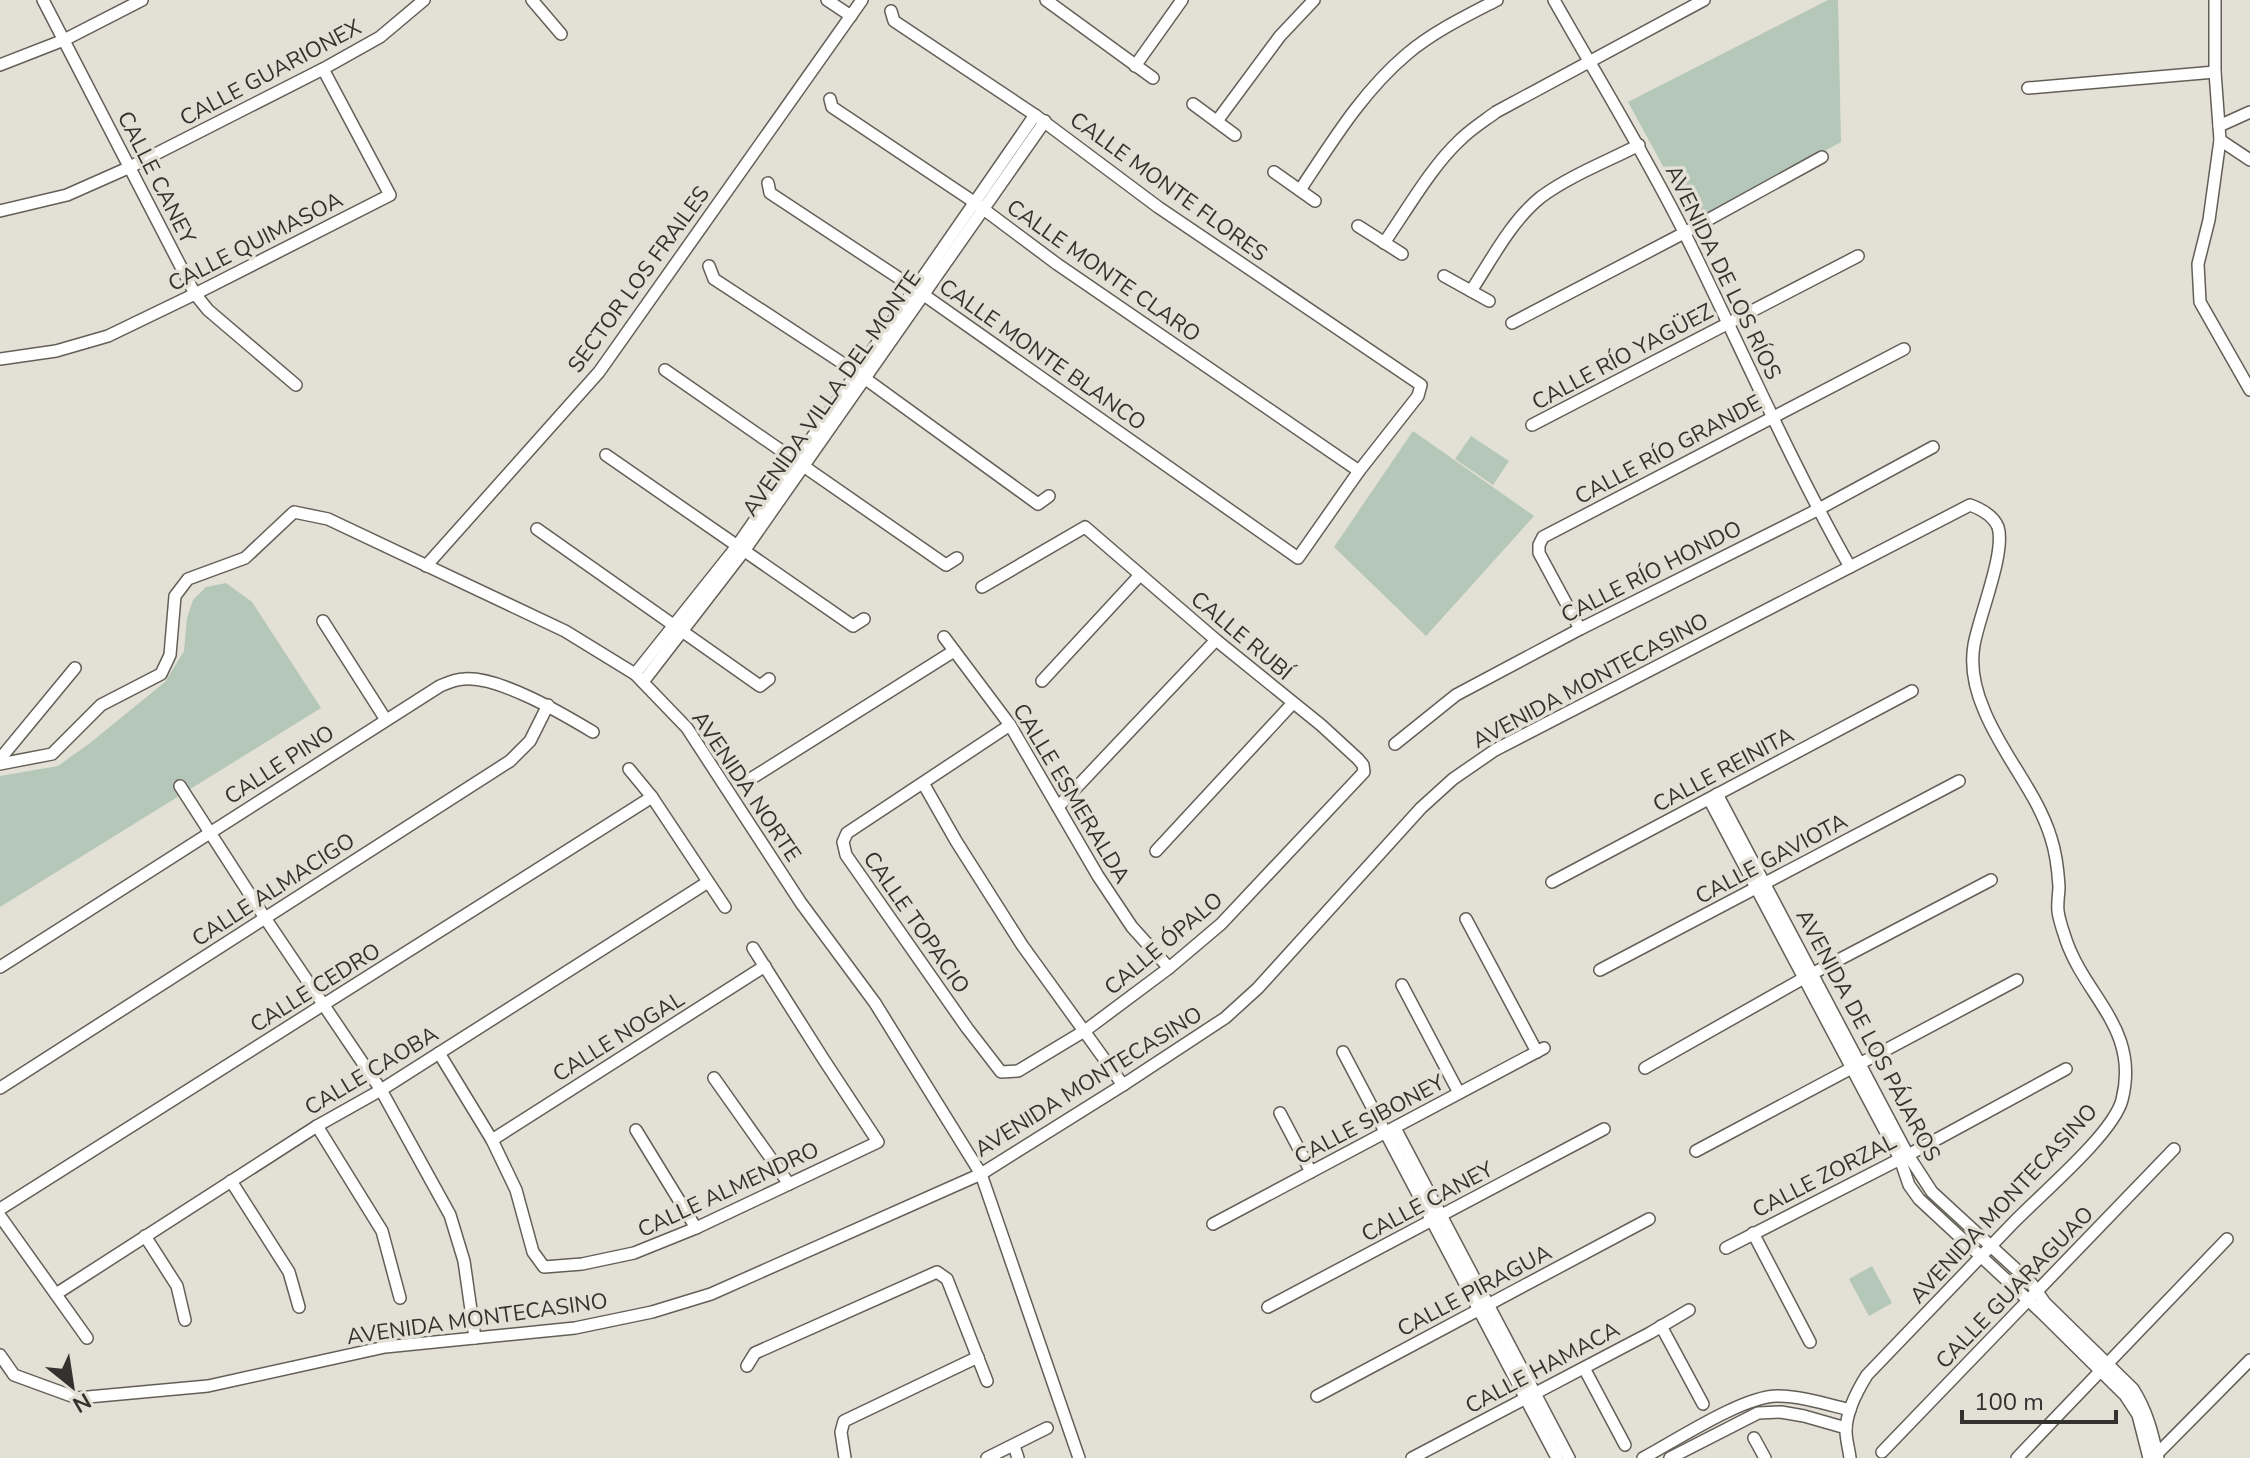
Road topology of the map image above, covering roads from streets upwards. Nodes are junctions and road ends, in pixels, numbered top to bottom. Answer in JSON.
{"nodes":[{"id":1,"x":43,"y":0,"type":"edge"},
{"id":2,"x":142,"y":0,"type":"edge"},
{"id":3,"x":424,"y":0,"type":"edge"},
{"id":4,"x":532,"y":0,"type":"edge"},
{"id":5,"x":827,"y":0,"type":"edge"},
{"id":6,"x":862,"y":0,"type":"edge"},
{"id":7,"x":1046,"y":0,"type":"edge"},
{"id":8,"x":1182,"y":0,"type":"edge"},
{"id":9,"x":1314,"y":0,"type":"edge"},
{"id":10,"x":1497,"y":0,"type":"edge"},
{"id":11,"x":1554,"y":0,"type":"edge"},
{"id":12,"x":1704,"y":0,"type":"edge"},
{"id":13,"x":2215,"y":0,"type":"edge"},
{"id":14,"x":891,"y":11,"type":"dead end"},
{"id":15,"x":851,"y":16,"type":"junction"},
{"id":16,"x":561,"y":34,"type":"dead end"},
{"id":17,"x":64,"y":40,"type":"junction"},
{"id":18,"x":1589,"y":63,"type":"junction"},
{"id":19,"x":0,"y":65,"type":"edge"},
{"id":20,"x":1135,"y":66,"type":"junction"},
{"id":21,"x":323,"y":69,"type":"junction"},
{"id":22,"x":2215,"y":72,"type":"junction"},
{"id":23,"x":1153,"y":78,"type":"dead end"},
{"id":24,"x":2028,"y":88,"type":"dead end"},
{"id":25,"x":830,"y":99,"type":"dead end"},
{"id":26,"x":1193,"y":104,"type":"dead end"},
{"id":27,"x":2250,"y":112,"type":"edge"},
{"id":28,"x":1040,"y":118,"type":"junction"},
{"id":29,"x":1217,"y":121,"type":"junction"},
{"id":30,"x":2219,"y":126,"type":"junction"},
{"id":31,"x":1235,"y":135,"type":"dead end"},
{"id":32,"x":2220,"y":140,"type":"junction"},
{"id":33,"x":1639,"y":145,"type":"junction"},
{"id":34,"x":1822,"y":157,"type":"dead end"},
{"id":35,"x":2250,"y":160,"type":"edge"},
{"id":36,"x":128,"y":168,"type":"junction"},
{"id":37,"x":1274,"y":172,"type":"dead end"},
{"id":38,"x":768,"y":183,"type":"dead end"},
{"id":39,"x":1300,"y":190,"type":"junction"},
{"id":40,"x":1315,"y":201,"type":"dead end"},
{"id":41,"x":979,"y":205,"type":"junction"},
{"id":42,"x":0,"y":211,"type":"edge"},
{"id":43,"x":1358,"y":226,"type":"dead end"},
{"id":44,"x":1684,"y":233,"type":"junction"},
{"id":45,"x":1384,"y":243,"type":"junction"},
{"id":46,"x":1402,"y":254,"type":"dead end"},
{"id":47,"x":1858,"y":256,"type":"dead end"},
{"id":48,"x":709,"y":266,"type":"dead end"},
{"id":49,"x":1444,"y":276,"type":"dead end"},
{"id":50,"x":1471,"y":291,"type":"junction"},
{"id":51,"x":919,"y":292,"type":"junction"},
{"id":52,"x":195,"y":294,"type":"junction"},
{"id":53,"x":1489,"y":301,"type":"dead end"},
{"id":54,"x":1512,"y":323,"type":"dead end"},
{"id":55,"x":1728,"y":323,"type":"junction"},
{"id":56,"x":1904,"y":349,"type":"dead end"},
{"id":57,"x":0,"y":359,"type":"edge"},
{"id":58,"x":665,"y":370,"type":"dead end"},
{"id":59,"x":861,"y":376,"type":"junction"},
{"id":60,"x":296,"y":385,"type":"dead end"},
{"id":61,"x":2250,"y":390,"type":"edge"},
{"id":62,"x":1772,"y":416,"type":"junction"},
{"id":63,"x":1532,"y":425,"type":"dead end"},
{"id":64,"x":1933,"y":447,"type":"dead end"},
{"id":65,"x":606,"y":455,"type":"dead end"},
{"id":66,"x":800,"y":464,"type":"junction"},
{"id":67,"x":1359,"y":471,"type":"junction"},
{"id":68,"x":1049,"y":496,"type":"dead end"},
{"id":69,"x":1817,"y":510,"type":"junction"},
{"id":70,"x":537,"y":529,"type":"dead end"},
{"id":71,"x":740,"y":549,"type":"junction"},
{"id":72,"x":957,"y":558,"type":"dead end"},
{"id":73,"x":426,"y":566,"type":"junction"},
{"id":74,"x":1850,"y":567,"type":"junction"},
{"id":75,"x":1140,"y":575,"type":"junction"},
{"id":76,"x":982,"y":587,"type":"dead end"},
{"id":77,"x":864,"y":619,"type":"dead end"},
{"id":78,"x":323,"y":621,"type":"dead end"},
{"id":79,"x":679,"y":629,"type":"junction"},
{"id":80,"x":1580,"y":629,"type":"junction"},
{"id":81,"x":944,"y":637,"type":"dead end"},
{"id":82,"x":1216,"y":640,"type":"junction"},
{"id":83,"x":954,"y":651,"type":"junction"},
{"id":84,"x":75,"y":668,"type":"dead end"},
{"id":85,"x":639,"y":678,"type":"junction"},
{"id":86,"x":769,"y":679,"type":"dead end"},
{"id":87,"x":1042,"y":681,"type":"dead end"},
{"id":88,"x":1912,"y":691,"type":"dead end"},
{"id":89,"x":1292,"y":704,"type":"junction"},
{"id":90,"x":548,"y":705,"type":"junction"},
{"id":91,"x":386,"y":720,"type":"junction"},
{"id":92,"x":1010,"y":725,"type":"junction"},
{"id":93,"x":593,"y":732,"type":"dead end"},
{"id":94,"x":1395,"y":744,"type":"dead end"},
{"id":95,"x":0,"y":762,"type":"edge"},
{"id":96,"x":629,"y":769,"type":"dead end"},
{"id":97,"x":1360,"y":778,"type":"joint"},
{"id":98,"x":1959,"y":781,"type":"dead end"},
{"id":99,"x":744,"y":783,"type":"dead end"},
{"id":100,"x":923,"y":783,"type":"junction"},
{"id":101,"x":180,"y":786,"type":"dead end"},
{"id":102,"x":1713,"y":796,"type":"junction"},
{"id":103,"x":652,"y":797,"type":"junction"},
{"id":104,"x":1058,"y":807,"type":"junction"},
{"id":105,"x":210,"y":832,"type":"junction"},
{"id":106,"x":1156,"y":851,"type":"dead end"},
{"id":107,"x":1991,"y":880,"type":"dead end"},
{"id":108,"x":708,"y":882,"type":"junction"},
{"id":109,"x":1552,"y":882,"type":"dead end"},
{"id":110,"x":1760,"y":886,"type":"junction"},
{"id":111,"x":725,"y":907,"type":"dead end"},
{"id":112,"x":265,"y":918,"type":"junction"},
{"id":113,"x":1466,"y":919,"type":"dead end"},
{"id":114,"x":753,"y":948,"type":"dead end"},
{"id":115,"x":765,"y":966,"type":"junction"},
{"id":116,"x":0,"y":967,"type":"edge"},
{"id":117,"x":1169,"y":968,"type":"junction"},
{"id":118,"x":1600,"y":970,"type":"dead end"},
{"id":119,"x":1808,"y":976,"type":"junction"},
{"id":120,"x":2017,"y":980,"type":"dead end"},
{"id":121,"x":1402,"y":985,"type":"dead end"},
{"id":122,"x":324,"y":1005,"type":"junction"},
{"id":123,"x":1086,"y":1030,"type":"junction"},
{"id":124,"x":1343,"y":1052,"type":"dead end"},
{"id":125,"x":439,"y":1053,"type":"junction"},
{"id":126,"x":1855,"y":1066,"type":"junction"},
{"id":127,"x":1645,"y":1068,"type":"dead end"},
{"id":128,"x":2066,"y":1069,"type":"dead end"},
{"id":129,"x":1001,"y":1072,"type":"joint"},
{"id":130,"x":714,"y":1078,"type":"dead end"},
{"id":131,"x":1123,"y":1085,"type":"junction"},
{"id":132,"x":0,"y":1088,"type":"edge"},
{"id":133,"x":381,"y":1090,"type":"junction"},
{"id":134,"x":1459,"y":1093,"type":"junction"},
{"id":135,"x":1280,"y":1113,"type":"dead end"},
{"id":136,"x":317,"y":1126,"type":"junction"},
{"id":137,"x":1604,"y":1129,"type":"dead end"},
{"id":138,"x":636,"y":1130,"type":"dead end"},
{"id":139,"x":1390,"y":1130,"type":"junction"},
{"id":140,"x":492,"y":1140,"type":"junction"},
{"id":141,"x":2174,"y":1149,"type":"dead end"},
{"id":142,"x":1696,"y":1151,"type":"dead end"},
{"id":143,"x":1904,"y":1157,"type":"junction"},
{"id":144,"x":1311,"y":1172,"type":"junction"},
{"id":145,"x":981,"y":1174,"type":"junction"},
{"id":146,"x":231,"y":1181,"type":"junction"},
{"id":147,"x":789,"y":1184,"type":"junction"},
{"id":148,"x":0,"y":1209,"type":"edge"},
{"id":149,"x":0,"y":1216,"type":"edge"},
{"id":150,"x":1437,"y":1219,"type":"junction"},
{"id":151,"x":1649,"y":1219,"type":"dead end"},
{"id":152,"x":1213,"y":1224,"type":"dead end"},
{"id":153,"x":696,"y":1228,"type":"junction"},
{"id":154,"x":1753,"y":1233,"type":"junction"},
{"id":155,"x":145,"y":1236,"type":"junction"},
{"id":156,"x":2227,"y":1239,"type":"dead end"},
{"id":157,"x":1992,"y":1246,"type":"junction"},
{"id":158,"x":1726,"y":1248,"type":"dead end"},
{"id":159,"x":1982,"y":1258,"type":"junction"},
{"id":160,"x":56,"y":1294,"type":"junction"},
{"id":161,"x":2033,"y":1297,"type":"junction"},
{"id":162,"x":400,"y":1298,"type":"dead end"},
{"id":163,"x":299,"y":1307,"type":"dead end"},
{"id":164,"x":1268,"y":1307,"type":"dead end"},
{"id":165,"x":1484,"y":1307,"type":"junction"},
{"id":166,"x":1689,"y":1310,"type":"dead end"},
{"id":167,"x":185,"y":1320,"type":"dead end"},
{"id":168,"x":1661,"y":1326,"type":"junction"},
{"id":169,"x":87,"y":1338,"type":"dead end"},
{"id":170,"x":475,"y":1338,"type":"junction"},
{"id":171,"x":1810,"y":1342,"type":"dead end"},
{"id":172,"x":0,"y":1355,"type":"edge"},
{"id":173,"x":978,"y":1357,"type":"junction"},
{"id":174,"x":2250,"y":1360,"type":"edge"},
{"id":175,"x":747,"y":1366,"type":"dead end"},
{"id":176,"x":2104,"y":1367,"type":"junction"},
{"id":177,"x":1584,"y":1368,"type":"junction"},
{"id":178,"x":987,"y":1381,"type":"dead end"},
{"id":179,"x":1317,"y":1396,"type":"dead end"},
{"id":180,"x":1530,"y":1396,"type":"junction"},
{"id":181,"x":1703,"y":1404,"type":"dead end"},
{"id":182,"x":1850,"y":1410,"type":"junction"},
{"id":183,"x":1705,"y":1424,"type":"junction"},
{"id":184,"x":1047,"y":1428,"type":"dead end"},
{"id":185,"x":1846,"y":1428,"type":"junction"},
{"id":186,"x":1712,"y":1436,"type":"junction"},
{"id":187,"x":1679,"y":1438,"type":"junction"},
{"id":188,"x":1754,"y":1438,"type":"dead end"},
{"id":189,"x":1625,"y":1445,"type":"dead end"},
{"id":190,"x":1014,"y":1446,"type":"junction"},
{"id":191,"x":1686,"y":1450,"type":"junction"},
{"id":192,"x":1882,"y":1452,"type":"dead end"},
{"id":193,"x":2154,"y":1457,"type":"edge"},
{"id":194,"x":845,"y":1458,"type":"edge"},
{"id":195,"x":987,"y":1458,"type":"edge"},
{"id":196,"x":1018,"y":1458,"type":"edge"},
{"id":197,"x":1079,"y":1458,"type":"edge"},
{"id":198,"x":1412,"y":1458,"type":"edge"},
{"id":199,"x":1557,"y":1458,"type":"edge"},
{"id":200,"x":1569,"y":1458,"type":"edge"},
{"id":201,"x":1643,"y":1458,"type":"edge"},
{"id":202,"x":1670,"y":1458,"type":"edge"},
{"id":203,"x":1765,"y":1458,"type":"edge"},
{"id":204,"x":1850,"y":1458,"type":"edge"},
{"id":205,"x":2017,"y":1458,"type":"edge"}],
"edges":[{"from":1,"to":17,"type":"street","name":"CALLE CANEY"},
{"from":2,"to":17,"type":"street"},
{"from":3,"to":21,"type":"street","name":"CALLE GUARIONEX"},
{"from":4,"to":16,"type":"street"},
{"from":5,"to":15,"type":"street"},
{"from":6,"to":15,"type":"street","name":"SECTOR LOS FRAILES"},
{"from":7,"to":20,"type":"street"},
{"from":8,"to":20,"type":"street"},
{"from":9,"to":29,"type":"street"},
{"from":10,"to":39,"type":"street"},
{"from":11,"to":18,"type":"street","name":"AVENIDA DE LOS RÍOS"},
{"from":12,"to":18,"type":"street"},
{"from":13,"to":22,"type":"street"},
{"from":14,"to":28,"type":"street","name":"CALLE MONTE FLORES"},
{"from":15,"to":73,"type":"street","name":"SECTOR LOS FRAILES"},
{"from":17,"to":19,"type":"street"},
{"from":17,"to":36,"type":"street","name":"CALLE CANEY"},
{"from":18,"to":33,"type":"street","name":"AVENIDA DE LOS RÍOS"},
{"from":18,"to":45,"type":"street"},
{"from":20,"to":23,"type":"street"},
{"from":21,"to":36,"type":"street","name":"CALLE GUARIONEX"},
{"from":21,"to":52,"type":"street","name":"CALLE QUIMASOA"},
{"from":22,"to":24,"type":"street"},
{"from":22,"to":30,"type":"street"},
{"from":25,"to":41,"type":"street","name":"CALLE MONTE CLARO"},
{"from":26,"to":29,"type":"street"},
{"from":27,"to":30,"type":"street"},
{"from":28,"to":41,"type":"street","name":"AVENIDA VILLA DEL MONTE"},
{"from":28,"to":67,"type":"street","name":"CALLE MONTE FLORES"},
{"from":29,"to":31,"type":"street"},
{"from":30,"to":32,"type":"street"},
{"from":32,"to":35,"type":"street"},
{"from":32,"to":61,"type":"street"},
{"from":33,"to":44,"type":"street","name":"AVENIDA DE LOS RÍOS"},
{"from":33,"to":50,"type":"street"},
{"from":34,"to":44,"type":"street"},
{"from":36,"to":42,"type":"street","name":"CALLE GUARIONEX"},
{"from":36,"to":52,"type":"street","name":"CALLE CANEY"},
{"from":37,"to":39,"type":"street"},
{"from":38,"to":51,"type":"street","name":"CALLE MONTE BLANCO"},
{"from":39,"to":40,"type":"street"},
{"from":41,"to":51,"type":"street","name":"AVENIDA VILLA DEL MONTE"},
{"from":41,"to":67,"type":"street","name":"CALLE MONTE CLARO"},
{"from":43,"to":45,"type":"street"},
{"from":44,"to":54,"type":"street"},
{"from":44,"to":55,"type":"street","name":"AVENIDA DE LOS RÍOS"},
{"from":45,"to":46,"type":"street"},
{"from":47,"to":55,"type":"street","name":"CALLE RÍO YAGÜEZ"},
{"from":48,"to":59,"type":"street"},
{"from":49,"to":50,"type":"street"},
{"from":50,"to":53,"type":"street"},
{"from":51,"to":59,"type":"street","name":"AVENIDA VILLA DEL MONTE"},
{"from":51,"to":67,"type":"street","name":"CALLE MONTE BLANCO"},
{"from":52,"to":57,"type":"street","name":"CALLE QUIMASOA"},
{"from":52,"to":60,"type":"street","name":"CALLE CANEY"},
{"from":55,"to":62,"type":"street","name":"AVENIDA DE LOS RÍOS"},
{"from":55,"to":63,"type":"street","name":"CALLE RÍO YAGÜEZ"},
{"from":56,"to":62,"type":"street","name":"CALLE RÍO GRANDE"},
{"from":58,"to":66,"type":"street"},
{"from":59,"to":66,"type":"street","name":"AVENIDA VILLA DEL MONTE"},
{"from":59,"to":68,"type":"street"},
{"from":62,"to":69,"type":"street","name":"AVENIDA DE LOS RÍOS"},
{"from":62,"to":80,"type":"street","name":"CALLE RÍO GRANDE"},
{"from":64,"to":69,"type":"street","name":"CALLE RÍO HONDO"},
{"from":65,"to":71,"type":"street"},
{"from":66,"to":71,"type":"street","name":"AVENIDA VILLA DEL MONTE"},
{"from":66,"to":72,"type":"street"},
{"from":69,"to":74,"type":"street","name":"AVENIDA DE LOS RÍOS"},
{"from":69,"to":80,"type":"street","name":"CALLE RÍO HONDO"},
{"from":70,"to":79,"type":"street"},
{"from":71,"to":77,"type":"street"},
{"from":71,"to":79,"type":"street","name":"AVENIDA VILLA DEL MONTE"},
{"from":73,"to":85,"type":"street","name":"AVENIDA NORTE"},
{"from":73,"to":95,"type":"street","name":"AVENIDA NORTE"},
{"from":74,"to":131,"type":"street","name":"AVENIDA MONTECASINO"},
{"from":74,"to":157,"type":"street","name":"AVENIDA MONTECASINO"},
{"from":75,"to":76,"type":"street","name":"CALLE RUBÍ"},
{"from":75,"to":82,"type":"street","name":"CALLE RUBÍ"},
{"from":75,"to":87,"type":"street"},
{"from":78,"to":91,"type":"street"},
{"from":79,"to":85,"type":"street","name":"AVENIDA VILLA DEL MONTE"},
{"from":79,"to":86,"type":"street"},
{"from":80,"to":94,"type":"street","name":"CALLE RÍO HONDO"},
{"from":81,"to":83,"type":"street","name":"CALLE ESMERALDA"},
{"from":82,"to":89,"type":"street","name":"CALLE RUBÍ"},
{"from":82,"to":104,"type":"street"},
{"from":83,"to":92,"type":"street","name":"CALLE ESMERALDA"},
{"from":83,"to":99,"type":"street"},
{"from":84,"to":95,"type":"street"},
{"from":85,"to":145,"type":"street","name":"AVENIDA NORTE"},
{"from":88,"to":102,"type":"street","name":"CALLE REINITA"},
{"from":89,"to":97,"type":"street","name":"CALLE RUBÍ"},
{"from":89,"to":106,"type":"street"},
{"from":90,"to":91,"type":"street","name":"CALLE PINO"},
{"from":90,"to":93,"type":"street","name":"CALLE PINO"},
{"from":90,"to":112,"type":"street","name":"CALLE ALMACIGO"},
{"from":91,"to":105,"type":"street","name":"CALLE PINO"},
{"from":92,"to":100,"type":"street","name":"CALLE TOPACIO"},
{"from":92,"to":104,"type":"street","name":"CALLE ESMERALDA"},
{"from":96,"to":103,"type":"street"},
{"from":97,"to":117,"type":"street","name":"CALLE ÓPALO"},
{"from":98,"to":110,"type":"street","name":"CALLE GAVIOTA"},
{"from":100,"to":123,"type":"street"},
{"from":100,"to":129,"type":"street","name":"CALLE TOPACIO"},
{"from":101,"to":105,"type":"street"},
{"from":102,"to":109,"type":"street","name":"CALLE REINITA"},
{"from":102,"to":110,"type":"street","name":"AVENIDA DE LOS PÁJAROS"},
{"from":103,"to":108,"type":"street"},
{"from":103,"to":122,"type":"street","name":"CALLE CEDRO"},
{"from":104,"to":117,"type":"street","name":"CALLE ESMERALDA"},
{"from":105,"to":112,"type":"street"},
{"from":105,"to":116,"type":"street","name":"CALLE PINO"},
{"from":107,"to":119,"type":"street"},
{"from":108,"to":111,"type":"street"},
{"from":108,"to":125,"type":"street","name":"CALLE CAOBA"},
{"from":110,"to":118,"type":"street","name":"CALLE GAVIOTA"},
{"from":110,"to":119,"type":"street","name":"AVENIDA DE LOS PÁJAROS"},
{"from":112,"to":122,"type":"street"},
{"from":112,"to":132,"type":"street","name":"CALLE ALMACIGO"},
{"from":113,"to":134,"type":"street","name":"CALLE SIBONEY"},
{"from":114,"to":115,"type":"street"},
{"from":115,"to":140,"type":"street","name":"CALLE NOGAL"},
{"from":115,"to":147,"type":"street","name":"CALLE ALMENDRO"},
{"from":117,"to":123,"type":"street","name":"CALLE ÓPALO"},
{"from":119,"to":126,"type":"street","name":"AVENIDA DE LOS PÁJAROS"},
{"from":119,"to":127,"type":"street"},
{"from":120,"to":126,"type":"street"},
{"from":121,"to":134,"type":"street"},
{"from":122,"to":133,"type":"street"},
{"from":122,"to":148,"type":"street","name":"CALLE CEDRO"},
{"from":123,"to":129,"type":"street","name":"CALLE ÓPALO"},
{"from":123,"to":131,"type":"street"},
{"from":124,"to":139,"type":"street"},
{"from":125,"to":133,"type":"street","name":"CALLE CAOBA"},
{"from":125,"to":140,"type":"street","name":"CALLE ALMENDRO"},
{"from":126,"to":142,"type":"street"},
{"from":126,"to":143,"type":"street","name":"AVENIDA DE LOS PÁJAROS"},
{"from":128,"to":143,"type":"street","name":"CALLE ZORZAL"},
{"from":130,"to":147,"type":"street"},
{"from":131,"to":145,"type":"street","name":"AVENIDA MONTECASINO"},
{"from":133,"to":136,"type":"street","name":"CALLE CAOBA"},
{"from":133,"to":170,"type":"street"},
{"from":134,"to":139,"type":"street","name":"CALLE SIBONEY"},
{"from":135,"to":144,"type":"street"},
{"from":136,"to":146,"type":"street","name":"CALLE CAOBA"},
{"from":136,"to":162,"type":"street"},
{"from":137,"to":150,"type":"street","name":"CALLE CANEY"},
{"from":138,"to":153,"type":"street"},
{"from":139,"to":144,"type":"street","name":"CALLE SIBONEY"},
{"from":139,"to":150,"type":"street"},
{"from":140,"to":153,"type":"street","name":"CALLE ALMENDRO"},
{"from":141,"to":161,"type":"street","name":"CALLE GUARAGUAO"},
{"from":143,"to":154,"type":"street","name":"CALLE ZORZAL"},
{"from":143,"to":157,"type":"street","name":"AVENIDA DE LOS PÁJAROS"},
{"from":143,"to":159,"type":"street","name":"AVENIDA DE LOS PÁJAROS"},
{"from":144,"to":152,"type":"street","name":"CALLE SIBONEY"},
{"from":145,"to":170,"type":"street","name":"AVENIDA MONTECASINO"},
{"from":145,"to":197,"type":"street","name":"AVENIDA NORTE"},
{"from":146,"to":155,"type":"street","name":"CALLE CAOBA"},
{"from":146,"to":163,"type":"street"},
{"from":147,"to":153,"type":"street","name":"CALLE ALMENDRO"},
{"from":149,"to":160,"type":"street"},
{"from":150,"to":164,"type":"street","name":"CALLE CANEY"},
{"from":150,"to":165,"type":"street"},
{"from":151,"to":165,"type":"street","name":"CALLE PIRAGUA"},
{"from":154,"to":158,"type":"street","name":"CALLE ZORZAL"},
{"from":154,"to":171,"type":"street"},
{"from":155,"to":160,"type":"street","name":"CALLE CAOBA"},
{"from":155,"to":167,"type":"street"},
{"from":156,"to":176,"type":"street"},
{"from":157,"to":159,"type":"street","name":"AVENIDA MONTECASINO"},
{"from":157,"to":161,"type":"street","name":"AVENIDA DE LOS PÁJAROS"},
{"from":159,"to":161,"type":"street","name":"AVENIDA DE LOS PÁJAROS"},
{"from":159,"to":182,"type":"street","name":"AVENIDA MONTECASINO"},
{"from":160,"to":169,"type":"street"},
{"from":161,"to":176,"type":"street","name":"AVENIDA DE LOS PÁJAROS"},
{"from":161,"to":192,"type":"street","name":"CALLE GUARAGUAO"},
{"from":165,"to":179,"type":"street","name":"CALLE PIRAGUA"},
{"from":165,"to":180,"type":"street"},
{"from":166,"to":168,"type":"street","name":"CALLE HAMACA"},
{"from":168,"to":177,"type":"street","name":"CALLE HAMACA"},
{"from":168,"to":181,"type":"street"},
{"from":170,"to":172,"type":"street","name":"AVENIDA MONTECASINO"},
{"from":173,"to":175,"type":"street"},
{"from":173,"to":178,"type":"street"},
{"from":173,"to":194,"type":"street"},
{"from":174,"to":193,"type":"street"},
{"from":176,"to":193,"type":"street","name":"AVENIDA DE LOS PÁJAROS"},
{"from":176,"to":205,"type":"street"},
{"from":177,"to":180,"type":"street","name":"CALLE HAMACA"},
{"from":177,"to":189,"type":"street"},
{"from":180,"to":198,"type":"street","name":"CALLE HAMACA"},
{"from":180,"to":199,"type":"street"},
{"from":180,"to":200,"type":"street"},
{"from":182,"to":183,"type":"street"},
{"from":182,"to":185,"type":"street","name":"AVENIDA MONTECASINO"},
{"from":183,"to":186,"type":"street"},
{"from":183,"to":187,"type":"street"},
{"from":184,"to":190,"type":"street"},
{"from":185,"to":186,"type":"street"},
{"from":185,"to":204,"type":"street","name":"AVENIDA MONTECASINO"},
{"from":186,"to":191,"type":"street"},
{"from":187,"to":191,"type":"street"},
{"from":187,"to":201,"type":"street"},
{"from":188,"to":203,"type":"street"},
{"from":190,"to":195,"type":"street"},
{"from":190,"to":196,"type":"street"},
{"from":191,"to":202,"type":"street"}]}
